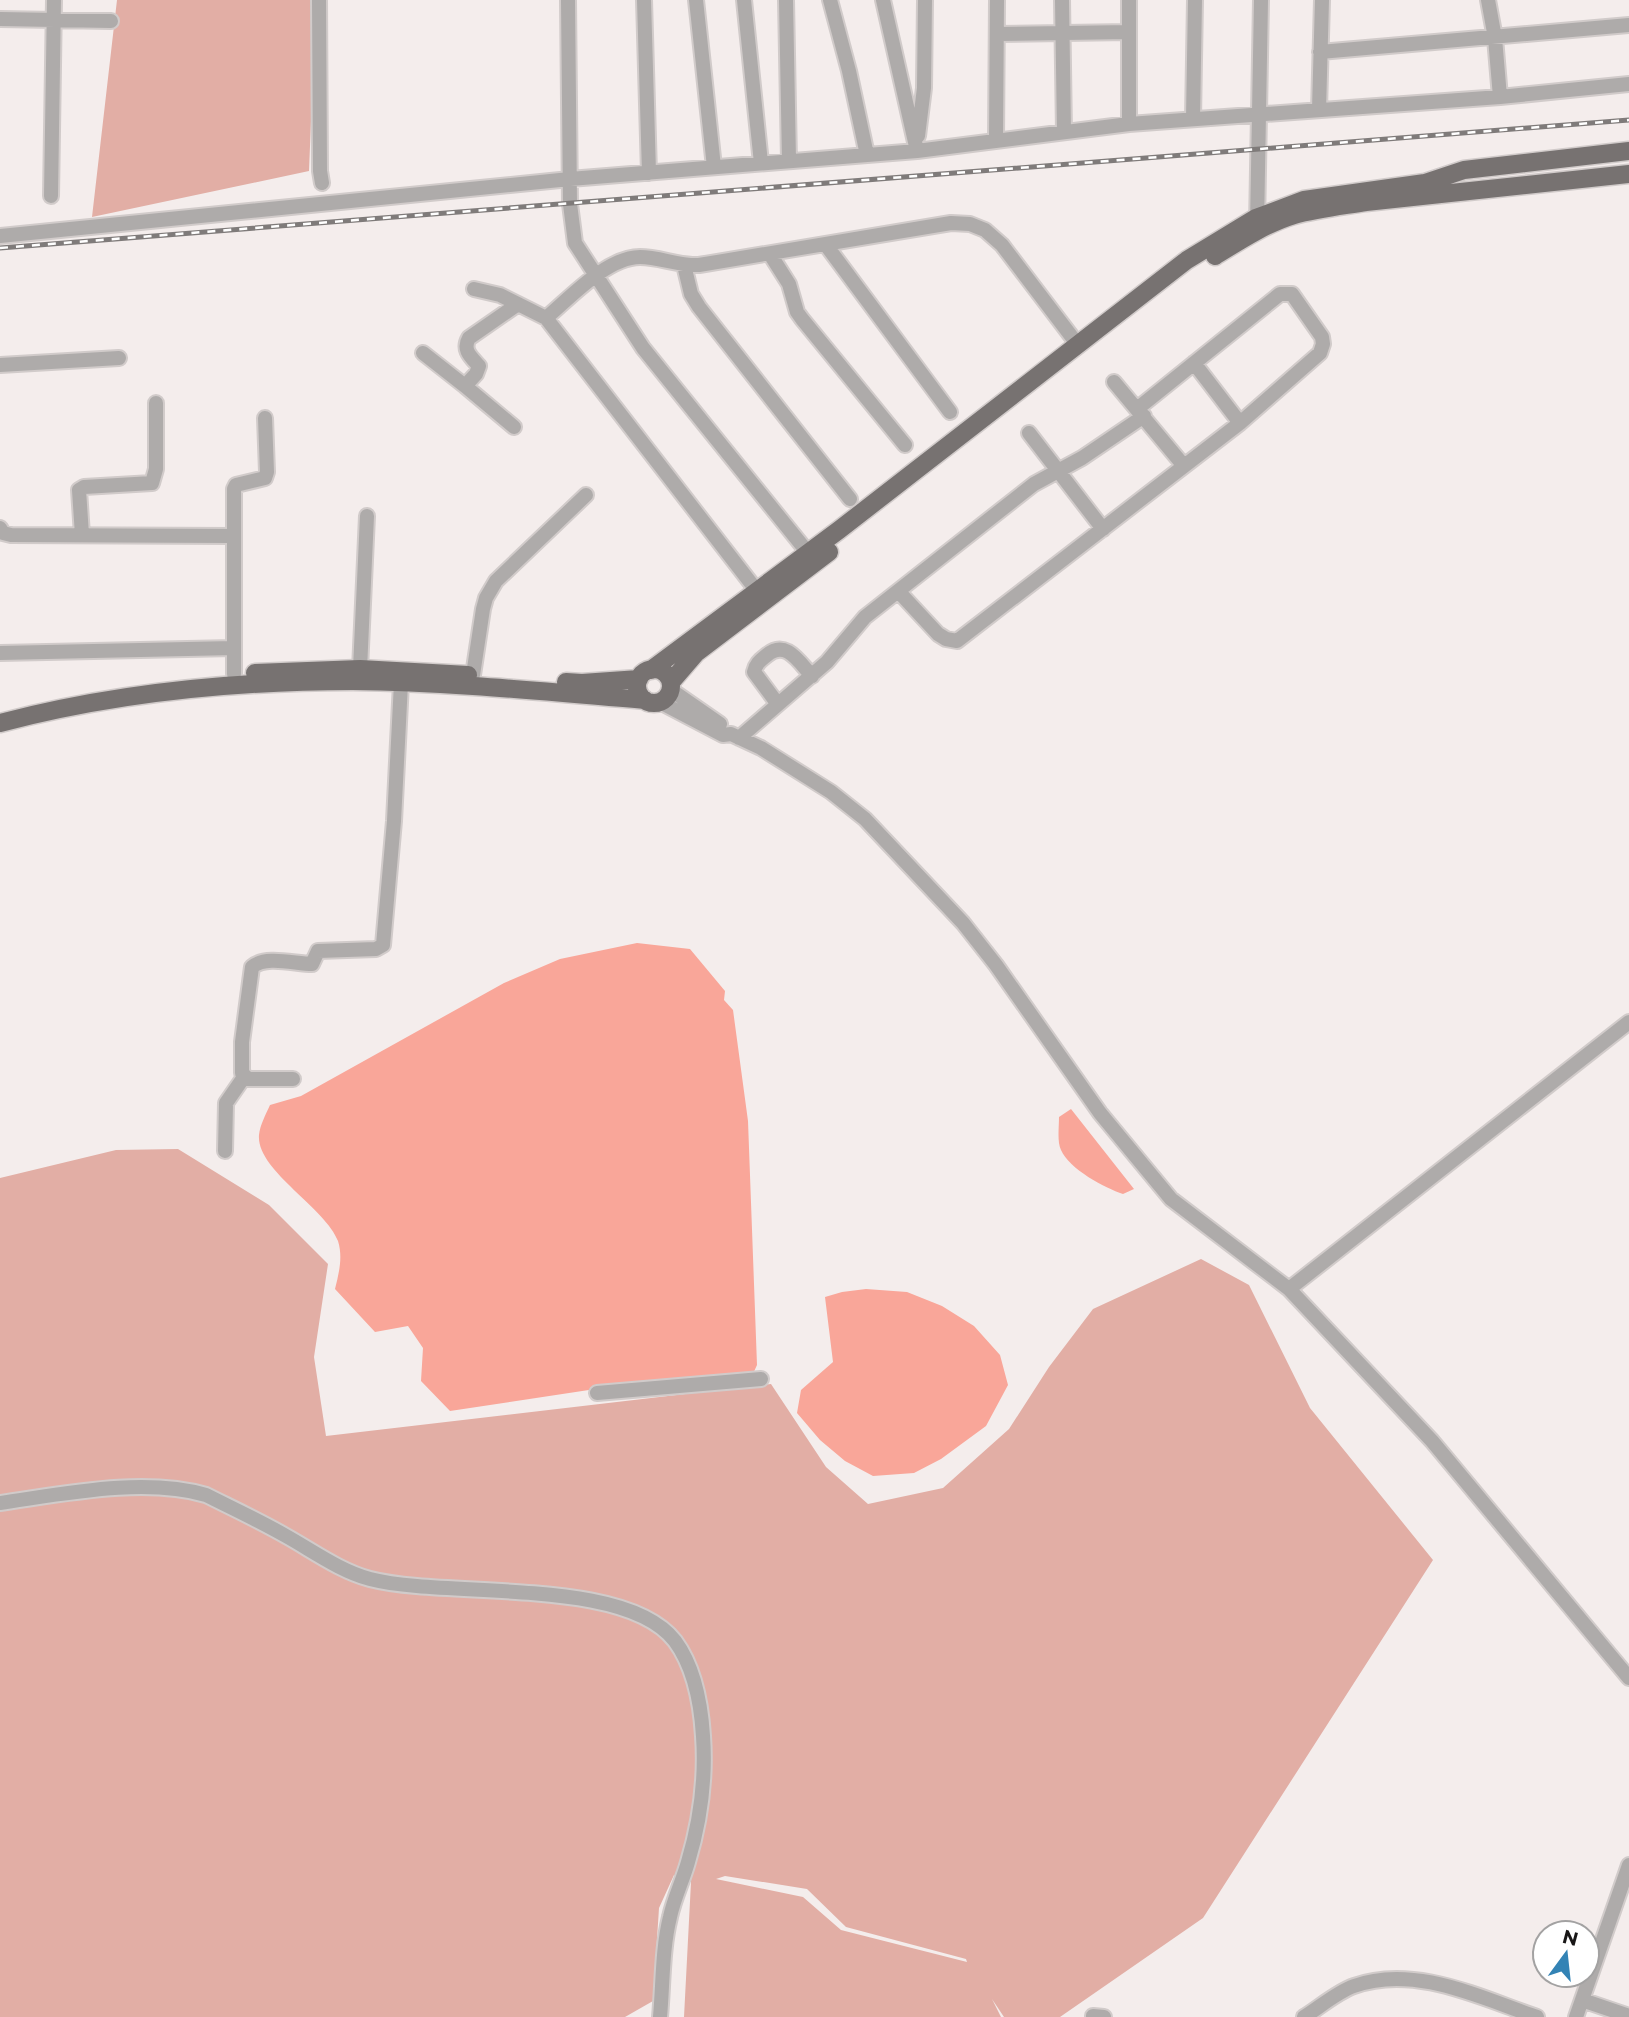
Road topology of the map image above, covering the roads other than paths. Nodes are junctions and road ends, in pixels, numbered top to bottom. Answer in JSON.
{"nodes":[{"id":1,"x":54,"y":0,"type":"edge"},
{"id":2,"x":319,"y":0,"type":"edge"},
{"id":3,"x":568,"y":0,"type":"edge"},
{"id":4,"x":644,"y":0,"type":"edge"},
{"id":5,"x":696,"y":0,"type":"edge"},
{"id":6,"x":744,"y":0,"type":"edge"},
{"id":7,"x":786,"y":0,"type":"edge"},
{"id":8,"x":830,"y":0,"type":"edge"},
{"id":9,"x":883,"y":0,"type":"edge"},
{"id":10,"x":925,"y":0,"type":"edge"},
{"id":11,"x":997,"y":0,"type":"edge"},
{"id":12,"x":1062,"y":0,"type":"edge"},
{"id":13,"x":1129,"y":0,"type":"edge"},
{"id":14,"x":1195,"y":0,"type":"edge"},
{"id":15,"x":1261,"y":0,"type":"edge"},
{"id":16,"x":1322,"y":0,"type":"edge"},
{"id":17,"x":1488,"y":0,"type":"edge"},
{"id":18,"x":0,"y":19,"type":"edge"},
{"id":19,"x":54,"y":20,"type":"junction"},
{"id":20,"x":111,"y":21,"type":"dead end"},
{"id":21,"x":1629,"y":25,"type":"edge"},
{"id":22,"x":1129,"y":32,"type":"junction"},
{"id":23,"x":1062,"y":33,"type":"junction"},
{"id":24,"x":997,"y":34,"type":"junction"},
{"id":25,"x":1495,"y":38,"type":"junction"},
{"id":26,"x":1321,"y":52,"type":"junction"},
{"id":27,"x":1629,"y":84,"type":"edge"},
{"id":28,"x":1629,"y":92,"type":"edge"},
{"id":29,"x":1499,"y":100,"type":"junction"},
{"id":30,"x":1319,"y":110,"type":"junction"},
{"id":31,"x":1259,"y":114,"type":"junction"},
{"id":32,"x":1193,"y":119,"type":"junction"},
{"id":33,"x":1129,"y":124,"type":"junction"},
{"id":34,"x":1065,"y":132,"type":"junction"},
{"id":35,"x":996,"y":141,"type":"junction"},
{"id":36,"x":917,"y":151,"type":"junction"},
{"id":37,"x":1629,"y":151,"type":"edge"},
{"id":38,"x":867,"y":155,"type":"junction"},
{"id":39,"x":1629,"y":157,"type":"edge"},
{"id":40,"x":789,"y":161,"type":"junction"},
{"id":41,"x":761,"y":163,"type":"junction"},
{"id":42,"x":714,"y":167,"type":"junction"},
{"id":43,"x":1629,"y":172,"type":"edge"},
{"id":44,"x":649,"y":173,"type":"junction"},
{"id":45,"x":1449,"y":175,"type":"junction"},
{"id":46,"x":570,"y":179,"type":"junction"},
{"id":47,"x":323,"y":183,"type":"dead end"},
{"id":48,"x":51,"y":195,"type":"dead end"},
{"id":49,"x":1257,"y":225,"type":"junction"},
{"id":50,"x":0,"y":236,"type":"edge"},
{"id":51,"x":826,"y":245,"type":"junction"},
{"id":52,"x":770,"y":254,"type":"junction"},
{"id":53,"x":684,"y":265,"type":"junction"},
{"id":54,"x":597,"y":276,"type":"junction"},
{"id":55,"x":474,"y":289,"type":"dead end"},
{"id":56,"x":518,"y":304,"type":"junction"},
{"id":57,"x":546,"y":318,"type":"junction"},
{"id":58,"x":1078,"y":345,"type":"junction"},
{"id":59,"x":423,"y":353,"type":"dead end"},
{"id":60,"x":119,"y":358,"type":"dead end"},
{"id":61,"x":1194,"y":363,"type":"junction"},
{"id":62,"x":0,"y":365,"type":"edge"},
{"id":63,"x":1114,"y":382,"type":"dead end"},
{"id":64,"x":465,"y":386,"type":"junction"},
{"id":65,"x":156,"y":403,"type":"dead end"},
{"id":66,"x":950,"y":412,"type":"dead end"},
{"id":67,"x":1141,"y":413,"type":"junction"},
{"id":68,"x":265,"y":418,"type":"dead end"},
{"id":69,"x":1240,"y":423,"type":"junction"},
{"id":70,"x":514,"y":427,"type":"dead end"},
{"id":71,"x":1029,"y":433,"type":"dead end"},
{"id":72,"x":905,"y":444,"type":"dead end"},
{"id":73,"x":1184,"y":466,"type":"junction"},
{"id":74,"x":1057,"y":471,"type":"junction"},
{"id":75,"x":586,"y":495,"type":"dead end"},
{"id":76,"x":850,"y":499,"type":"dead end"},
{"id":77,"x":367,"y":516,"type":"dead end"},
{"id":78,"x":0,"y":528,"type":"edge"},
{"id":79,"x":1103,"y":529,"type":"junction"},
{"id":80,"x":82,"y":535,"type":"junction"},
{"id":81,"x":233,"y":536,"type":"junction"},
{"id":82,"x":812,"y":558,"type":"junction"},
{"id":83,"x":757,"y":591,"type":"junction"},
{"id":84,"x":900,"y":592,"type":"junction"},
{"id":85,"x":234,"y":648,"type":"junction"},
{"id":86,"x":0,"y":653,"type":"edge"},
{"id":87,"x":360,"y":669,"type":"junction"},
{"id":88,"x":234,"y":674,"type":"junction"},
{"id":89,"x":645,"y":674,"type":"junction"},
{"id":90,"x":473,"y":675,"type":"junction"},
{"id":91,"x":812,"y":676,"type":"junction"},
{"id":92,"x":401,"y":682,"type":"junction"},
{"id":93,"x":662,"y":694,"type":"junction"},
{"id":94,"x":777,"y":703,"type":"junction"},
{"id":95,"x":0,"y":714,"type":"edge"},
{"id":96,"x":0,"y":723,"type":"edge"},
{"id":97,"x":735,"y":736,"type":"junction"},
{"id":98,"x":1629,"y":1023,"type":"edge"},
{"id":99,"x":244,"y":1077,"type":"junction"},
{"id":100,"x":293,"y":1079,"type":"dead end"},
{"id":101,"x":225,"y":1151,"type":"dead end"},
{"id":102,"x":1289,"y":1289,"type":"junction"},
{"id":103,"x":761,"y":1379,"type":"dead end"},
{"id":104,"x":597,"y":1393,"type":"dead end"},
{"id":105,"x":0,"y":1503,"type":"edge"},
{"id":106,"x":1629,"y":1678,"type":"edge"},
{"id":107,"x":1629,"y":1865,"type":"edge"},
{"id":108,"x":1583,"y":2000,"type":"junction"},
{"id":109,"x":1629,"y":2016,"type":"edge"},
{"id":110,"x":660,"y":2017,"type":"edge"},
{"id":111,"x":1304,"y":2017,"type":"edge"},
{"id":112,"x":1537,"y":2017,"type":"edge"},
{"id":113,"x":1576,"y":2017,"type":"edge"}],
"edges":[{"from":1,"to":19,"type":"street"},
{"from":2,"to":47,"type":"street"},
{"from":3,"to":46,"type":"street"},
{"from":4,"to":44,"type":"street"},
{"from":5,"to":42,"type":"street"},
{"from":6,"to":41,"type":"street"},
{"from":7,"to":40,"type":"street"},
{"from":8,"to":38,"type":"street"},
{"from":9,"to":36,"type":"street"},
{"from":10,"to":36,"type":"street"},
{"from":11,"to":24,"type":"street"},
{"from":12,"to":23,"type":"street"},
{"from":13,"to":22,"type":"street"},
{"from":14,"to":32,"type":"street"},
{"from":15,"to":31,"type":"street"},
{"from":16,"to":26,"type":"street"},
{"from":17,"to":25,"type":"street"},
{"from":18,"to":19,"type":"street"},
{"from":19,"to":20,"type":"street"},
{"from":19,"to":48,"type":"street"},
{"from":21,"to":25,"type":"street"},
{"from":22,"to":23,"type":"street"},
{"from":22,"to":33,"type":"street"},
{"from":23,"to":24,"type":"street"},
{"from":23,"to":34,"type":"street"},
{"from":24,"to":35,"type":"street"},
{"from":25,"to":26,"type":"street"},
{"from":25,"to":29,"type":"street"},
{"from":26,"to":30,"type":"street"},
{"from":27,"to":29,"type":"street"},
{"from":28,"to":29,"type":"street"},
{"from":29,"to":30,"type":"street"},
{"from":30,"to":31,"type":"street"},
{"from":31,"to":32,"type":"street"},
{"from":31,"to":49,"type":"street"},
{"from":32,"to":33,"type":"street"},
{"from":33,"to":34,"type":"street"},
{"from":34,"to":35,"type":"street"},
{"from":35,"to":36,"type":"street"},
{"from":36,"to":38,"type":"street"},
{"from":37,"to":45,"type":"main road"},
{"from":38,"to":40,"type":"street"},
{"from":39,"to":45,"type":"street"},
{"from":40,"to":41,"type":"street"},
{"from":41,"to":42,"type":"street"},
{"from":42,"to":44,"type":"street"},
{"from":43,"to":49,"type":"main road"},
{"from":44,"to":46,"type":"street"},
{"from":45,"to":49,"type":"main road"},
{"from":46,"to":50,"type":"street"},
{"from":46,"to":54,"type":"street"},
{"from":49,"to":58,"type":"main road"},
{"from":49,"to":82,"type":"main road"},
{"from":51,"to":52,"type":"street"},
{"from":51,"to":58,"type":"street"},
{"from":51,"to":66,"type":"street"},
{"from":52,"to":53,"type":"street"},
{"from":52,"to":72,"type":"street"},
{"from":53,"to":54,"type":"street"},
{"from":53,"to":76,"type":"street"},
{"from":54,"to":57,"type":"street"},
{"from":54,"to":82,"type":"street"},
{"from":55,"to":56,"type":"street"},
{"from":56,"to":57,"type":"street"},
{"from":56,"to":64,"type":"street"},
{"from":57,"to":83,"type":"street"},
{"from":58,"to":82,"type":"main road"},
{"from":59,"to":64,"type":"street"},
{"from":60,"to":62,"type":"street"},
{"from":61,"to":67,"type":"street"},
{"from":61,"to":69,"type":"street"},
{"from":61,"to":69,"type":"street"},
{"from":63,"to":67,"type":"street"},
{"from":64,"to":70,"type":"street"},
{"from":65,"to":80,"type":"street"},
{"from":67,"to":73,"type":"street"},
{"from":67,"to":74,"type":"street"},
{"from":68,"to":81,"type":"street"},
{"from":69,"to":73,"type":"street"},
{"from":71,"to":74,"type":"street"},
{"from":73,"to":79,"type":"street"},
{"from":74,"to":79,"type":"street"},
{"from":74,"to":84,"type":"street"},
{"from":75,"to":90,"type":"street"},
{"from":77,"to":87,"type":"street"},
{"from":78,"to":80,"type":"street"},
{"from":79,"to":84,"type":"street"},
{"from":80,"to":81,"type":"street"},
{"from":81,"to":85,"type":"street"},
{"from":82,"to":83,"type":"main road"},
{"from":82,"to":93,"type":"main road"},
{"from":83,"to":89,"type":"main road"},
{"from":84,"to":91,"type":"street"},
{"from":85,"to":86,"type":"street"},
{"from":85,"to":88,"type":"street"},
{"from":87,"to":88,"type":"main road"},
{"from":87,"to":90,"type":"main road"},
{"from":88,"to":95,"type":"main road"},
{"from":89,"to":90,"type":"main road"},
{"from":89,"to":93,"type":"main road"},
{"from":89,"to":93,"type":"main road"},
{"from":91,"to":94,"type":"street"},
{"from":91,"to":94,"type":"street"},
{"from":92,"to":93,"type":"main road"},
{"from":92,"to":96,"type":"main road"},
{"from":92,"to":99,"type":"street"},
{"from":93,"to":97,"type":"street"},
{"from":94,"to":97,"type":"street"},
{"from":97,"to":102,"type":"street"},
{"from":98,"to":102,"type":"street"},
{"from":99,"to":100,"type":"street"},
{"from":99,"to":101,"type":"street"},
{"from":102,"to":106,"type":"street"},
{"from":103,"to":104,"type":"street"},
{"from":105,"to":110,"type":"street"},
{"from":107,"to":108,"type":"street"},
{"from":108,"to":109,"type":"street"},
{"from":108,"to":113,"type":"street"},
{"from":111,"to":112,"type":"street"}]}
